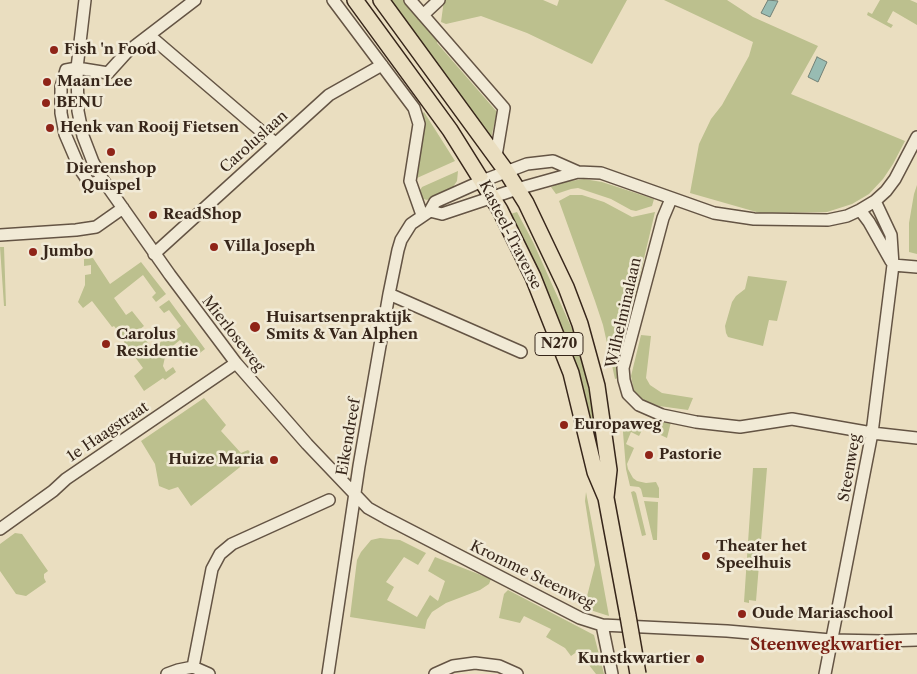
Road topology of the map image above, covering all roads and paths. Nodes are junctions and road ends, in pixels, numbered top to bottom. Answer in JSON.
{"nodes":[{"id":1,"x":85,"y":0,"type":"edge"},
{"id":2,"x":195,"y":0,"type":"edge"},
{"id":3,"x":333,"y":0,"type":"edge"},
{"id":4,"x":355,"y":0,"type":"edge"},
{"id":5,"x":381,"y":0,"type":"edge"},
{"id":6,"x":410,"y":0,"type":"edge"},
{"id":7,"x":439,"y":0,"type":"edge"},
{"id":8,"x":423,"y":15,"type":"junction"},
{"id":9,"x":150,"y":36,"type":"junction"},
{"id":10,"x":382,"y":65,"type":"junction"},
{"id":11,"x":77,"y":68,"type":"junction"},
{"id":12,"x":917,"y":137,"type":"edge"},
{"id":13,"x":275,"y":143,"type":"junction"},
{"id":14,"x":496,"y":156,"type":"junction"},
{"id":15,"x":506,"y":171,"type":"junction"},
{"id":16,"x":578,"y":172,"type":"junction"},
{"id":17,"x":103,"y":180,"type":"junction"},
{"id":18,"x":482,"y":181,"type":"junction"},
{"id":19,"x":517,"y":189,"type":"junction"},
{"id":20,"x":492,"y":198,"type":"junction"},
{"id":21,"x":671,"y":199,"type":"junction"},
{"id":22,"x":875,"y":200,"type":"junction"},
{"id":23,"x":123,"y":208,"type":"junction"},
{"id":24,"x":860,"y":210,"type":"junction"},
{"id":25,"x":426,"y":213,"type":"junction"},
{"id":26,"x":0,"y":235,"type":"edge"},
{"id":27,"x":154,"y":254,"type":"junction"},
{"id":28,"x":893,"y":265,"type":"junction"},
{"id":29,"x":917,"y":267,"type":"edge"},
{"id":30,"x":389,"y":294,"type":"junction"},
{"id":31,"x":520,"y":352,"type":"dead end"},
{"id":32,"x":236,"y":363,"type":"junction"},
{"id":33,"x":872,"y":433,"type":"junction"},
{"id":34,"x":917,"y":438,"type":"edge"},
{"id":35,"x":355,"y":495,"type":"junction"},
{"id":36,"x":606,"y":498,"type":"junction"},
{"id":37,"x":329,"y":500,"type":"dead end"},
{"id":38,"x":0,"y":529,"type":"edge"},
{"id":39,"x":602,"y":625,"type":"junction"},
{"id":40,"x":831,"y":640,"type":"junction"},
{"id":41,"x":917,"y":640,"type":"edge"},
{"id":42,"x":193,"y":667,"type":"junction"},
{"id":43,"x":167,"y":674,"type":"edge"},
{"id":44,"x":209,"y":674,"type":"edge"},
{"id":45,"x":328,"y":674,"type":"edge"},
{"id":46,"x":435,"y":674,"type":"edge"},
{"id":47,"x":518,"y":674,"type":"edge"},
{"id":48,"x":612,"y":674,"type":"edge"},
{"id":49,"x":638,"y":674,"type":"edge"},
{"id":50,"x":825,"y":674,"type":"edge"}],
"edges":[{"from":1,"to":11,"type":"street","name":"Mierloseweg"},
{"from":2,"to":9,"type":"street"},
{"from":3,"to":10,"type":"street"},
{"from":4,"to":18,"type":"main road","name":"Kasteel-Traverse","number":"N270"},
{"from":5,"to":14,"type":"main road","name":"Kasteel-Traverse","number":"N270"},
{"from":6,"to":8,"type":"street"},
{"from":7,"to":8,"type":"street"},
{"from":8,"to":14,"type":"street"},
{"from":9,"to":11,"type":"street"},
{"from":9,"to":13,"type":"street"},
{"from":10,"to":13,"type":"street","name":"Caroluslaan"},
{"from":10,"to":25,"type":"street"},
{"from":11,"to":17,"type":"street","name":"Mierloseweg"},
{"from":11,"to":17,"type":"street"},
{"from":12,"to":22,"type":"street"},
{"from":13,"to":27,"type":"street","name":"Caroluslaan"},
{"from":14,"to":15,"type":"main road","name":"Kasteel-Traverse","number":"N270"},
{"from":15,"to":16,"type":"street","name":"Eikendreef"},
{"from":15,"to":18,"type":"street","name":"Eikendreef"},
{"from":15,"to":19,"type":"main road","name":"Kasteel-Traverse","number":"N270"},
{"from":16,"to":19,"type":"street"},
{"from":16,"to":21,"type":"street"},
{"from":17,"to":23,"type":"street","name":"Mierloseweg"},
{"from":18,"to":20,"type":"main road","name":"Kasteel-Traverse","number":"N270"},
{"from":18,"to":25,"type":"street","name":"Eikendreef"},
{"from":19,"to":20,"type":"street"},
{"from":19,"to":36,"type":"main road","name":"Kasteel-Traverse","number":"N270"},
{"from":20,"to":25,"type":"street"},
{"from":20,"to":36,"type":"main road","name":"Kasteel-Traverse","number":"N270"},
{"from":21,"to":24,"type":"street"},
{"from":21,"to":33,"type":"street","name":"Wilhelminalaan"},
{"from":22,"to":24,"type":"street"},
{"from":22,"to":28,"type":"street","name":"Steenweg"},
{"from":23,"to":26,"type":"street"},
{"from":23,"to":27,"type":"street","name":"Mierloseweg"},
{"from":24,"to":28,"type":"street"},
{"from":25,"to":30,"type":"street","name":"Eikendreef"},
{"from":27,"to":32,"type":"street","name":"Mierloseweg"},
{"from":28,"to":29,"type":"street"},
{"from":28,"to":33,"type":"street","name":"Steenweg"},
{"from":30,"to":31,"type":"street"},
{"from":30,"to":35,"type":"street","name":"Eikendreef"},
{"from":32,"to":35,"type":"street","name":"Mierloseweg"},
{"from":32,"to":38,"type":"street","name":"1e Haagstraat"},
{"from":33,"to":34,"type":"street","name":"Wilhelminalaan"},
{"from":33,"to":40,"type":"street","name":"Steenweg"},
{"from":35,"to":39,"type":"street","name":"Kromme Steenweg"},
{"from":35,"to":45,"type":"street","name":"Eikendreef"},
{"from":36,"to":49,"type":"main road","name":"Kasteel-Traverse","number":"N270","bridge":true},
{"from":37,"to":42,"type":"street"},
{"from":39,"to":40,"type":"street","name":"Kromme Steenweg"},
{"from":39,"to":48,"type":"street"},
{"from":40,"to":41,"type":"street","name":"Kromme Steenweg"},
{"from":40,"to":50,"type":"street","name":"Steenweg"},
{"from":42,"to":43,"type":"street"},
{"from":42,"to":44,"type":"street"},
{"from":46,"to":47,"type":"street"}]}
